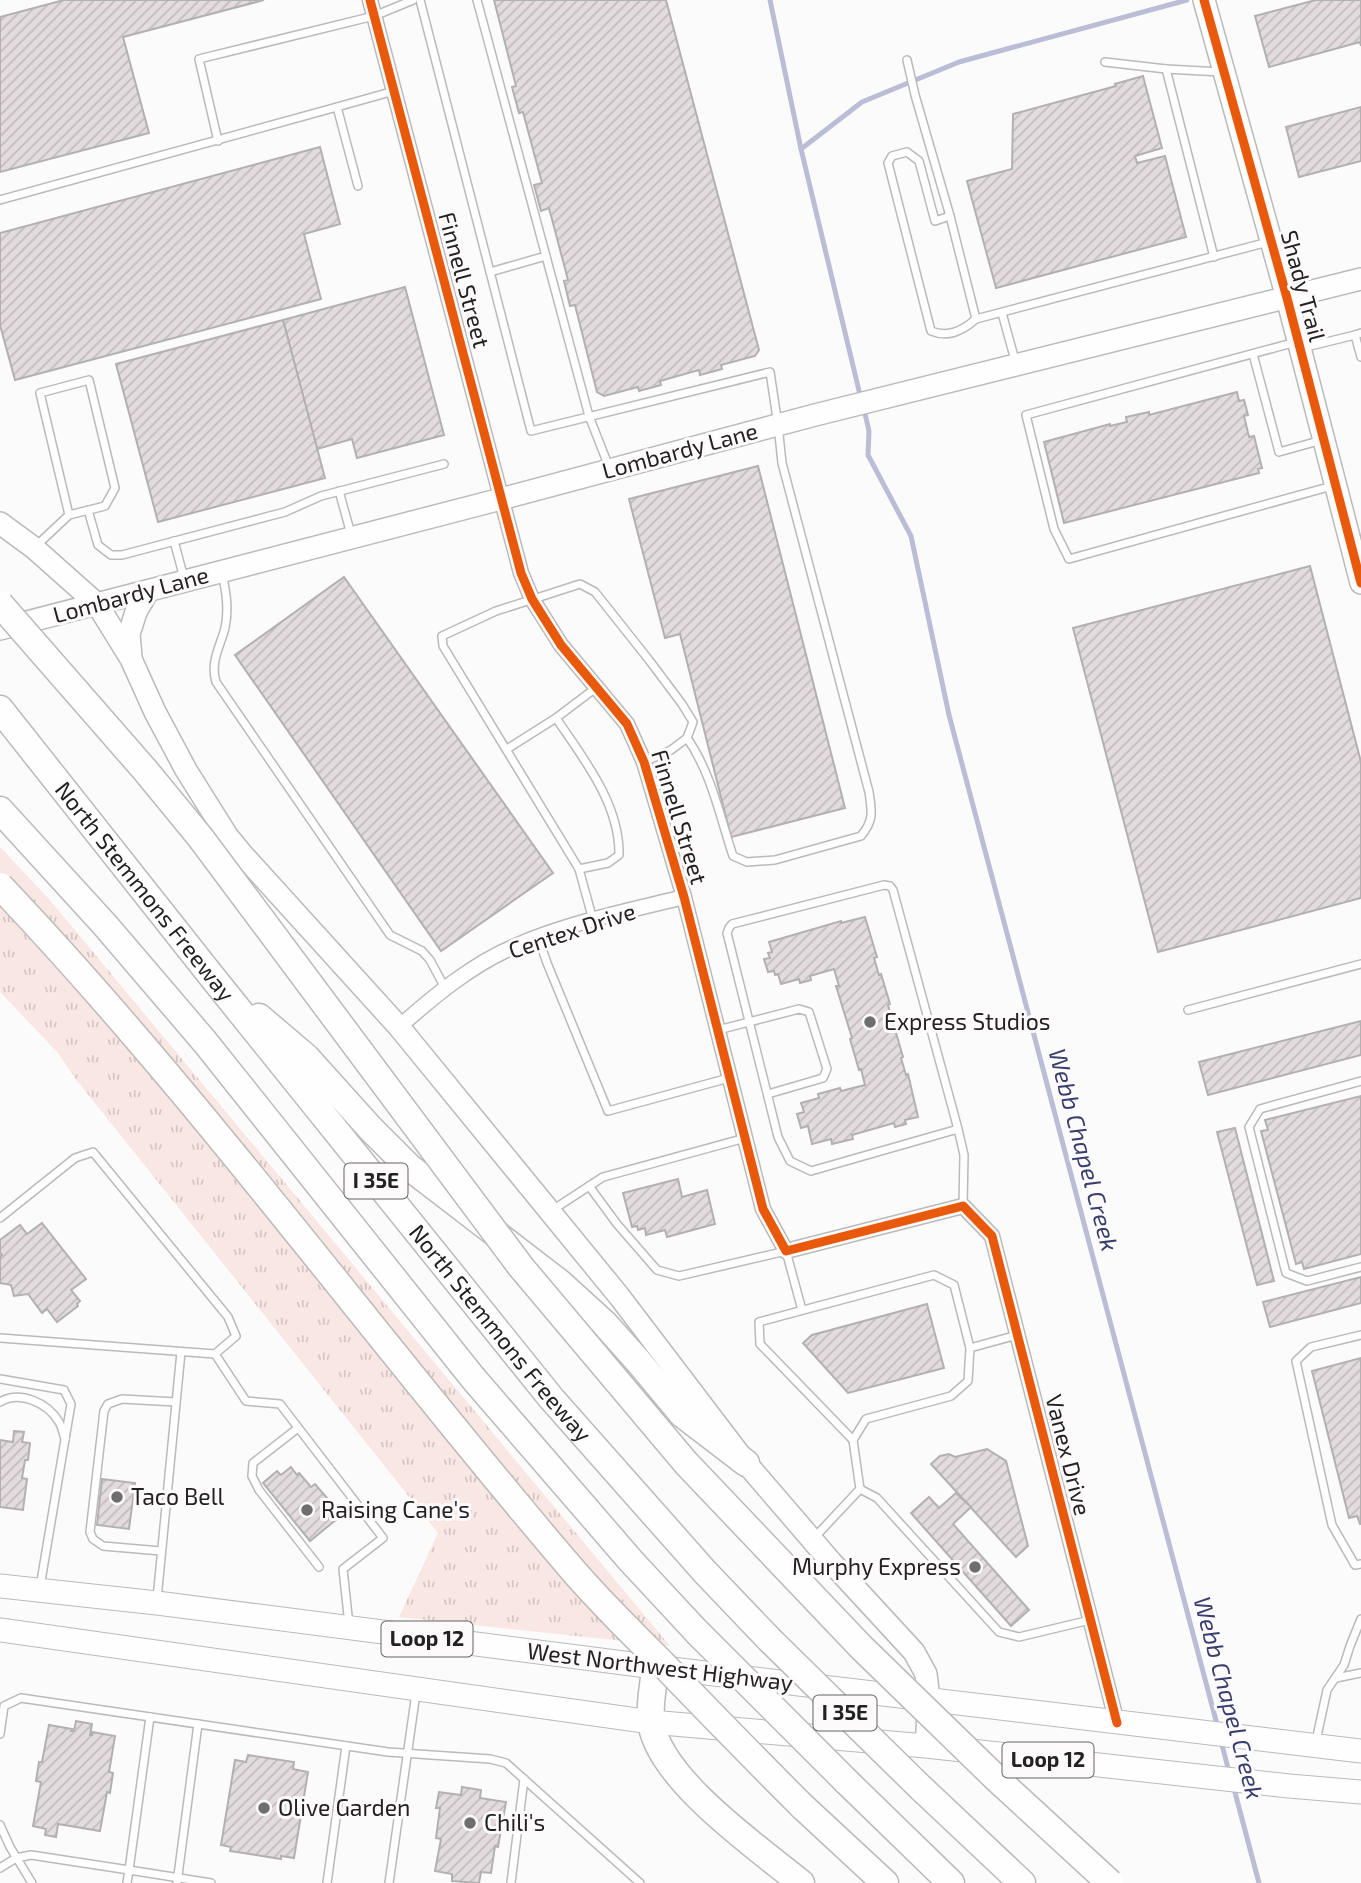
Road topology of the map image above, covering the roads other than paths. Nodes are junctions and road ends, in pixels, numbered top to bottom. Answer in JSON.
{"nodes":[{"id":1,"x":370,"y":0,"type":"edge"},
{"id":2,"x":413,"y":0,"type":"edge"},
{"id":3,"x":420,"y":0,"type":"edge"},
{"id":4,"x":477,"y":0,"type":"edge"},
{"id":5,"x":1205,"y":5,"type":"edge"},
{"id":6,"x":374,"y":16,"type":"junction"},
{"id":7,"x":907,"y":60,"type":"dead end"},
{"id":8,"x":1105,"y":62,"type":"dead end"},
{"id":9,"x":1166,"y":69,"type":"junction"},
{"id":10,"x":1224,"y":72,"type":"junction"},
{"id":11,"x":394,"y":90,"type":"junction"},
{"id":12,"x":337,"y":107,"type":"junction"},
{"id":13,"x":218,"y":141,"type":"junction"},
{"id":14,"x":358,"y":186,"type":"dead end"},
{"id":15,"x":0,"y":200,"type":"edge"},
{"id":16,"x":950,"y":216,"type":"junction"},
{"id":17,"x":1271,"y":241,"type":"junction"},
{"id":18,"x":546,"y":256,"type":"junction"},
{"id":19,"x":1214,"y":257,"type":"junction"},
{"id":20,"x":490,"y":272,"type":"junction"},
{"id":21,"x":1361,"y":279,"type":"edge"},
{"id":22,"x":1287,"y":298,"type":"junction"},
{"id":23,"x":1002,"y":313,"type":"junction"},
{"id":24,"x":976,"y":319,"type":"junction"},
{"id":25,"x":1358,"y":334,"type":"edge"},
{"id":26,"x":1299,"y":345,"type":"junction"},
{"id":27,"x":1253,"y":354,"type":"junction"},
{"id":28,"x":1361,"y":357,"type":"edge"},
{"id":29,"x":1016,"y":365,"type":"junction"},
{"id":30,"x":589,"y":416,"type":"junction"},
{"id":31,"x":778,"y":425,"type":"junction"},
{"id":32,"x":1324,"y":440,"type":"junction"},
{"id":33,"x":444,"y":464,"type":"dead end"},
{"id":34,"x":610,"y":470,"type":"junction"},
{"id":35,"x":1336,"y":485,"type":"junction"},
{"id":36,"x":339,"y":491,"type":"junction"},
{"id":37,"x":501,"y":499,"type":"junction"},
{"id":38,"x":88,"y":510,"type":"junction"},
{"id":39,"x":69,"y":515,"type":"junction"},
{"id":40,"x":0,"y":523,"type":"edge"},
{"id":41,"x":352,"y":538,"type":"junction"},
{"id":42,"x":174,"y":541,"type":"junction"},
{"id":43,"x":34,"y":548,"type":"junction"},
{"id":44,"x":222,"y":572,"type":"junction"},
{"id":45,"x":185,"y":581,"type":"junction"},
{"id":46,"x":1361,"y":583,"type":"edge"},
{"id":47,"x":148,"y":591,"type":"junction"},
{"id":48,"x":532,"y":599,"type":"junction"},
{"id":49,"x":0,"y":604,"type":"edge"},
{"id":50,"x":97,"y":604,"type":"junction"},
{"id":51,"x":0,"y":629,"type":"edge"},
{"id":52,"x":131,"y":659,"type":"junction"},
{"id":53,"x":597,"y":687,"type":"junction"},
{"id":54,"x":0,"y":709,"type":"edge"},
{"id":55,"x":556,"y":718,"type":"junction"},
{"id":56,"x":687,"y":738,"type":"junction"},
{"id":57,"x":507,"y":749,"type":"junction"},
{"id":58,"x":644,"y":762,"type":"junction"},
{"id":59,"x":0,"y":810,"type":"edge"},
{"id":60,"x":579,"y":869,"type":"junction"},
{"id":61,"x":0,"y":886,"type":"edge"},
{"id":62,"x":684,"y":897,"type":"junction"},
{"id":63,"x":593,"y":920,"type":"junction"},
{"id":64,"x":538,"y":937,"type":"junction"},
{"id":65,"x":1361,"y":964,"type":"edge"},
{"id":66,"x":213,"y":978,"type":"junction"},
{"id":67,"x":446,"y":988,"type":"junction"},
{"id":68,"x":1188,"y":1010,"type":"dead end"},
{"id":69,"x":750,"y":1021,"type":"junction"},
{"id":70,"x":399,"y":1027,"type":"junction"},
{"id":71,"x":717,"y":1030,"type":"junction"},
{"id":72,"x":729,"y":1078,"type":"junction"},
{"id":73,"x":1361,"y":1081,"type":"edge"},
{"id":74,"x":768,"y":1094,"type":"junction"},
{"id":75,"x":957,"y":1129,"type":"junction"},
{"id":76,"x":744,"y":1138,"type":"junction"},
{"id":77,"x":589,"y":1186,"type":"junction"},
{"id":78,"x":963,"y":1206,"type":"junction"},
{"id":79,"x":550,"y":1211,"type":"junction"},
{"id":80,"x":0,"y":1218,"type":"edge"},
{"id":81,"x":786,"y":1251,"type":"junction"},
{"id":82,"x":1361,"y":1267,"type":"edge"},
{"id":83,"x":802,"y":1310,"type":"junction"},
{"id":84,"x":1017,"y":1335,"type":"junction"},
{"id":85,"x":1361,"y":1335,"type":"edge"},
{"id":86,"x":0,"y":1338,"type":"edge"},
{"id":87,"x":970,"y":1348,"type":"junction"},
{"id":88,"x":181,"y":1352,"type":"junction"},
{"id":89,"x":215,"y":1354,"type":"junction"},
{"id":90,"x":0,"y":1379,"type":"edge"},
{"id":91,"x":0,"y":1402,"type":"edge"},
{"id":92,"x":176,"y":1402,"type":"junction"},
{"id":93,"x":298,"y":1428,"type":"junction"},
{"id":94,"x":65,"y":1439,"type":"junction"},
{"id":95,"x":853,"y":1440,"type":"junction"},
{"id":96,"x":746,"y":1463,"type":"junction"},
{"id":97,"x":860,"y":1489,"type":"junction"},
{"id":98,"x":812,"y":1540,"type":"junction"},
{"id":99,"x":161,"y":1551,"type":"junction"},
{"id":100,"x":1361,"y":1563,"type":"edge"},
{"id":101,"x":319,"y":1567,"type":"dead end"},
{"id":102,"x":0,"y":1586,"type":"edge"},
{"id":103,"x":39,"y":1591,"type":"junction"},
{"id":104,"x":157,"y":1603,"type":"junction"},
{"id":105,"x":1361,"y":1619,"type":"edge"},
{"id":106,"x":1090,"y":1620,"type":"junction"},
{"id":107,"x":350,"y":1629,"type":"junction"},
{"id":108,"x":4,"y":1631,"type":"edge"},
{"id":109,"x":655,"y":1667,"type":"junction"},
{"id":110,"x":1361,"y":1673,"type":"edge"},
{"id":111,"x":1335,"y":1678,"type":"junction"},
{"id":112,"x":417,"y":1689,"type":"junction"},
{"id":113,"x":929,"y":1699,"type":"junction"},
{"id":114,"x":150,"y":1717,"type":"junction"},
{"id":115,"x":651,"y":1721,"type":"junction"},
{"id":116,"x":1117,"y":1723,"type":"junction"},
{"id":117,"x":198,"y":1724,"type":"junction"},
{"id":118,"x":0,"y":1734,"type":"edge"},
{"id":119,"x":346,"y":1746,"type":"junction"},
{"id":120,"x":926,"y":1746,"type":"junction"},
{"id":121,"x":1315,"y":1746,"type":"junction"},
{"id":122,"x":1361,"y":1751,"type":"edge"},
{"id":123,"x":408,"y":1752,"type":"junction"},
{"id":124,"x":524,"y":1779,"type":"junction"},
{"id":125,"x":1361,"y":1792,"type":"edge"},
{"id":126,"x":0,"y":1825,"type":"edge"},
{"id":127,"x":16,"y":1858,"type":"junction"},
{"id":128,"x":0,"y":1867,"type":"edge"},
{"id":129,"x":129,"y":1870,"type":"junction"},
{"id":130,"x":177,"y":1880,"type":"edge"},
{"id":131,"x":32,"y":1883,"type":"edge"},
{"id":132,"x":127,"y":1883,"type":"edge"},
{"id":133,"x":211,"y":1883,"type":"edge"},
{"id":134,"x":327,"y":1883,"type":"edge"},
{"id":135,"x":389,"y":1883,"type":"edge"},
{"id":136,"x":511,"y":1883,"type":"edge"},
{"id":137,"x":640,"y":1883,"type":"edge"},
{"id":138,"x":801,"y":1883,"type":"edge"},
{"id":139,"x":885,"y":1883,"type":"edge"},
{"id":140,"x":951,"y":1883,"type":"edge"},
{"id":141,"x":1022,"y":1883,"type":"edge"},
{"id":142,"x":1110,"y":1883,"type":"edge"}],
"edges":[{"from":1,"to":6,"type":"street","name":"Finnell Street"},
{"from":2,"to":6,"type":"lane"},
{"from":3,"to":20,"type":"lane"},
{"from":4,"to":18,"type":"lane"},
{"from":5,"to":10,"type":"main road","name":"Shady Trail"},
{"from":6,"to":11,"type":"street","name":"Finnell Street"},
{"from":6,"to":13,"type":"lane"},
{"from":7,"to":16,"type":"lane"},
{"from":8,"to":9,"type":"lane"},
{"from":9,"to":10,"type":"lane"},
{"from":9,"to":19,"type":"lane"},
{"from":10,"to":17,"type":"main road","name":"Shady Trail"},
{"from":11,"to":12,"type":"lane"},
{"from":11,"to":37,"type":"street","name":"Finnell Street"},
{"from":12,"to":13,"type":"lane"},
{"from":12,"to":14,"type":"lane"},
{"from":13,"to":15,"type":"lane"},
{"from":16,"to":24,"type":"lane"},
{"from":16,"to":24,"type":"lane"},
{"from":17,"to":19,"type":"lane"},
{"from":17,"to":22,"type":"main road","name":"Shady Trail"},
{"from":18,"to":20,"type":"lane"},
{"from":18,"to":30,"type":"lane"},
{"from":19,"to":23,"type":"lane"},
{"from":20,"to":30,"type":"lane"},
{"from":21,"to":22,"type":"main road","name":"Lombardy Lane"},
{"from":22,"to":26,"type":"main road","name":"Shady Trail"},
{"from":22,"to":29,"type":"main road","name":"Lombardy Lane"},
{"from":23,"to":24,"type":"lane"},
{"from":23,"to":29,"type":"lane"},
{"from":25,"to":26,"type":"lane"},
{"from":25,"to":28,"type":"lane"},
{"from":26,"to":27,"type":"lane"},
{"from":26,"to":32,"type":"main road","name":"Shady Trail"},
{"from":27,"to":32,"type":"lane"},
{"from":27,"to":35,"type":"lane"},
{"from":29,"to":31,"type":"main road","name":"Lombardy Lane"},
{"from":30,"to":31,"type":"lane"},
{"from":30,"to":34,"type":"lane"},
{"from":31,"to":34,"type":"main road","name":"Lombardy Lane"},
{"from":31,"to":56,"type":"lane"},
{"from":32,"to":35,"type":"main road","name":"Shady Trail"},
{"from":33,"to":36,"type":"lane"},
{"from":34,"to":37,"type":"main road","name":"Lombardy Lane"},
{"from":35,"to":46,"type":"main road","name":"Shady Trail"},
{"from":36,"to":41,"type":"lane"},
{"from":36,"to":42,"type":"lane"},
{"from":37,"to":41,"type":"main road","name":"Lombardy Lane"},
{"from":37,"to":48,"type":"street","name":"Finnell Street"},
{"from":38,"to":39,"type":"lane"},
{"from":38,"to":39,"type":"lane"},
{"from":38,"to":42,"type":"lane"},
{"from":39,"to":43,"type":"lane"},
{"from":40,"to":43,"type":"main road"},
{"from":41,"to":44,"type":"main road","name":"Lombardy Lane"},
{"from":42,"to":45,"type":"lane"},
{"from":43,"to":50,"type":"main road"},
{"from":44,"to":45,"type":"main road","name":"Lombardy Lane"},
{"from":44,"to":67,"type":"lane"},
{"from":45,"to":47,"type":"main road","name":"Lombardy Lane"},
{"from":47,"to":50,"type":"main road","name":"Lombardy Lane"},
{"from":47,"to":52,"type":"main road"},
{"from":48,"to":53,"type":"street","name":"Finnell Street"},
{"from":48,"to":56,"type":"lane"},
{"from":48,"to":57,"type":"lane"},
{"from":49,"to":142,"type":"highway","bridge":true},
{"from":50,"to":51,"type":"main road","name":"Lombardy Lane"},
{"from":50,"to":52,"type":"main road"},
{"from":52,"to":70,"type":"main road"},
{"from":53,"to":55,"type":"lane"},
{"from":53,"to":58,"type":"street","name":"Finnell Street"},
{"from":54,"to":66,"type":"highway","name":"North Stemmons Freeway","number":"I 35E"},
{"from":55,"to":57,"type":"lane"},
{"from":55,"to":60,"type":"lane"},
{"from":56,"to":58,"type":"lane"},
{"from":57,"to":60,"type":"lane"},
{"from":58,"to":62,"type":"street","name":"Finnell Street"},
{"from":59,"to":140,"type":"highway","name":"North Stemmons Freeway","number":"I 35E","bridge":true},
{"from":60,"to":63,"type":"lane"},
{"from":61,"to":139,"type":"highway","bridge":true},
{"from":62,"to":63,"type":"street","name":"Centex Drive"},
{"from":62,"to":71,"type":"street","name":"Finnell Street"},
{"from":63,"to":64,"type":"street","name":"Centex Drive"},
{"from":64,"to":67,"type":"street","name":"Centex Drive"},
{"from":64,"to":72,"type":"lane"},
{"from":65,"to":68,"type":"lane"},
{"from":66,"to":96,"type":"highway"},
{"from":66,"to":141,"type":"highway","name":"North Stemmons Freeway","number":"I 35E","bridge":true},
{"from":67,"to":70,"type":"street","name":"Centex Drive"},
{"from":69,"to":71,"type":"lane"},
{"from":69,"to":74,"type":"lane"},
{"from":69,"to":74,"type":"lane"},
{"from":69,"to":75,"type":"lane"},
{"from":70,"to":79,"type":"main road"},
{"from":71,"to":72,"type":"street","name":"Finnell Street"},
{"from":72,"to":76,"type":"street","name":"Finnell Street"},
{"from":73,"to":82,"type":"lane"},
{"from":74,"to":75,"type":"lane"},
{"from":75,"to":78,"type":"lane"},
{"from":76,"to":77,"type":"lane"},
{"from":76,"to":81,"type":"street","name":"Finnell Street"},
{"from":77,"to":79,"type":"lane"},
{"from":77,"to":81,"type":"lane"},
{"from":78,"to":81,"type":"street"},
{"from":78,"to":84,"type":"street","name":"Vanex Drive"},
{"from":79,"to":96,"type":"main road"},
{"from":80,"to":89,"type":"lane"},
{"from":81,"to":83,"type":"lane"},
{"from":83,"to":87,"type":"lane"},
{"from":83,"to":95,"type":"lane"},
{"from":84,"to":87,"type":"lane"},
{"from":84,"to":106,"type":"street","name":"Vanex Drive"},
{"from":85,"to":100,"type":"lane"},
{"from":86,"to":88,"type":"lane"},
{"from":87,"to":95,"type":"lane"},
{"from":88,"to":89,"type":"lane"},
{"from":88,"to":92,"type":"lane"},
{"from":89,"to":93,"type":"lane"},
{"from":90,"to":94,"type":"lane"},
{"from":91,"to":94,"type":"lane"},
{"from":92,"to":99,"type":"lane"},
{"from":92,"to":99,"type":"lane"},
{"from":93,"to":101,"type":"lane"},
{"from":93,"to":107,"type":"lane"},
{"from":94,"to":103,"type":"lane"},
{"from":95,"to":97,"type":"lane"},
{"from":96,"to":98,"type":"main road"},
{"from":97,"to":98,"type":"lane"},
{"from":97,"to":106,"type":"lane"},
{"from":98,"to":113,"type":"main road"},
{"from":99,"to":104,"type":"lane"},
{"from":102,"to":103,"type":"main road","name":"West Northwest Highway","number":"Loop 12"},
{"from":103,"to":104,"type":"main road","name":"West Northwest Highway","number":"Loop 12"},
{"from":104,"to":107,"type":"main road","name":"West Northwest Highway","number":"Loop 12"},
{"from":105,"to":111,"type":"lane"},
{"from":106,"to":116,"type":"street","name":"Vanex Drive"},
{"from":107,"to":109,"type":"main road","name":"West Northwest Highway","number":"Loop 12"},
{"from":108,"to":112,"type":"main road","number":"Loop 12"},
{"from":109,"to":113,"type":"main road","name":"West Northwest Highway","number":"Loop 12"},
{"from":109,"to":115,"type":"highway"},
{"from":110,"to":111,"type":"lane"},
{"from":111,"to":121,"type":"lane"},
{"from":112,"to":115,"type":"main road","number":"Loop 12"},
{"from":112,"to":123,"type":"lane"},
{"from":113,"to":116,"type":"main road","name":"West Northwest Highway","number":"Loop 12"},
{"from":113,"to":120,"type":"main road"},
{"from":114,"to":117,"type":"lane"},
{"from":114,"to":118,"type":"lane"},
{"from":114,"to":129,"type":"lane"},
{"from":115,"to":120,"type":"main road","number":"Loop 12"},
{"from":115,"to":138,"type":"highway"},
{"from":116,"to":121,"type":"main road","name":"West Northwest Highway","number":"Loop 12"},
{"from":117,"to":119,"type":"lane"},
{"from":117,"to":130,"type":"lane"},
{"from":119,"to":123,"type":"lane"},
{"from":119,"to":134,"type":"lane"},
{"from":120,"to":125,"type":"main road","number":"Loop 12"},
{"from":121,"to":122,"type":"main road","name":"West Northwest Highway","number":"Loop 12"},
{"from":123,"to":124,"type":"lane"},
{"from":123,"to":135,"type":"lane"},
{"from":124,"to":136,"type":"lane"},
{"from":124,"to":137,"type":"lane"},
{"from":126,"to":127,"type":"lane"},
{"from":127,"to":128,"type":"lane"},
{"from":127,"to":129,"type":"lane"},
{"from":127,"to":131,"type":"lane"},
{"from":129,"to":130,"type":"lane"},
{"from":129,"to":132,"type":"lane"},
{"from":130,"to":133,"type":"lane"}]}
